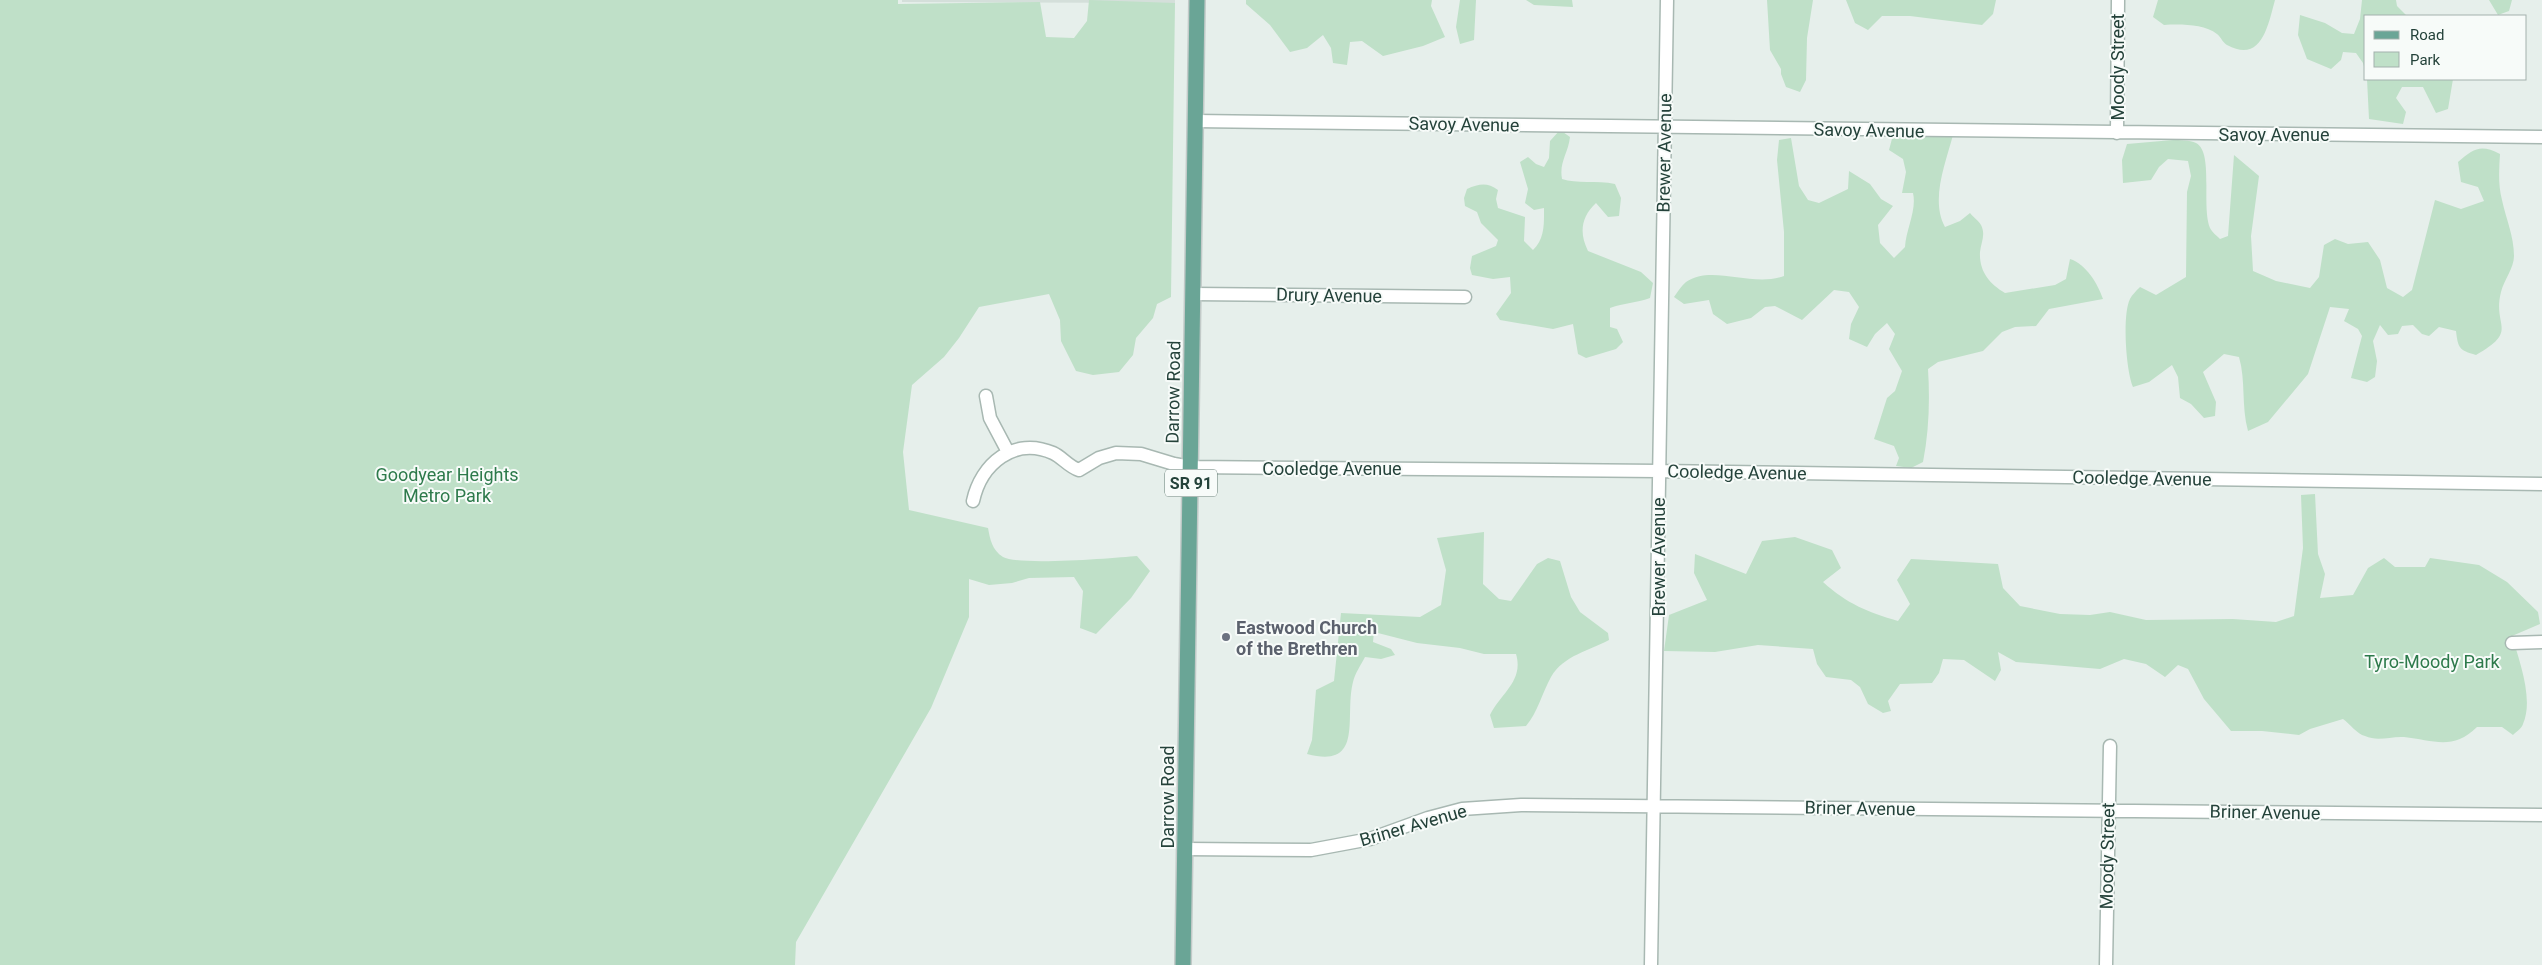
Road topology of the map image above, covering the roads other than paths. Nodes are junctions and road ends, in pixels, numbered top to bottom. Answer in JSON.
{"nodes":[{"id":1,"x":1197,"y":0,"type":"edge"},
{"id":2,"x":1667,"y":0,"type":"edge"},
{"id":3,"x":2118,"y":0,"type":"edge"},
{"id":4,"x":1195,"y":121,"type":"junction"},
{"id":5,"x":1664,"y":126,"type":"junction"},
{"id":6,"x":2117,"y":133,"type":"junction"},
{"id":7,"x":2542,"y":137,"type":"edge"},
{"id":8,"x":1193,"y":294,"type":"junction"},
{"id":9,"x":1465,"y":298,"type":"dead end"},
{"id":10,"x":986,"y":396,"type":"dead end"},
{"id":11,"x":1008,"y":452,"type":"junction"},
{"id":12,"x":1191,"y":467,"type":"junction"},
{"id":13,"x":1659,"y":470,"type":"junction"},
{"id":14,"x":2542,"y":484,"type":"edge"},
{"id":15,"x":973,"y":501,"type":"dead end"},
{"id":16,"x":2542,"y":642,"type":"edge"},
{"id":17,"x":2512,"y":643,"type":"dead end"},
{"id":18,"x":2110,"y":746,"type":"dead end"},
{"id":19,"x":1654,"y":806,"type":"junction"},
{"id":20,"x":2107,"y":810,"type":"junction"},
{"id":21,"x":2542,"y":815,"type":"edge"},
{"id":22,"x":1185,"y":849,"type":"junction"},
{"id":23,"x":1183,"y":965,"type":"edge"},
{"id":24,"x":1651,"y":965,"type":"edge"},
{"id":25,"x":2106,"y":965,"type":"edge"}],
"edges":[{"from":1,"to":4,"type":"main road","name":"Darrow Road","number":"SR 91"},
{"from":2,"to":5,"type":"street","name":"Brewer Avenue"},
{"from":3,"to":6,"type":"street","name":"Moody Street"},
{"from":4,"to":5,"type":"street","name":"Savoy Avenue"},
{"from":4,"to":8,"type":"main road","name":"Darrow Road","number":"SR 91"},
{"from":5,"to":6,"type":"street","name":"Savoy Avenue"},
{"from":5,"to":13,"type":"street","name":"Brewer Avenue"},
{"from":6,"to":7,"type":"street","name":"Savoy Avenue"},
{"from":8,"to":9,"type":"street","name":"Drury Avenue"},
{"from":8,"to":12,"type":"main road","name":"Darrow Road","number":"SR 91"},
{"from":10,"to":11,"type":"street"},
{"from":11,"to":12,"type":"street","name":"Cooledge Avenue"},
{"from":11,"to":15,"type":"street","name":"Cooledge Avenue"},
{"from":12,"to":13,"type":"street","name":"Cooledge Avenue"},
{"from":12,"to":22,"type":"main road","name":"Darrow Road","number":"SR 91"},
{"from":13,"to":14,"type":"street","name":"Cooledge Avenue"},
{"from":13,"to":19,"type":"street","name":"Brewer Avenue"},
{"from":16,"to":17,"type":"street"},
{"from":18,"to":20,"type":"street","name":"Moody Street"},
{"from":19,"to":20,"type":"street","name":"Briner Avenue"},
{"from":19,"to":22,"type":"street","name":"Briner Avenue"},
{"from":19,"to":24,"type":"street","name":"Brewer Avenue"},
{"from":20,"to":21,"type":"street","name":"Briner Avenue"},
{"from":20,"to":25,"type":"street","name":"Moody Street"},
{"from":22,"to":23,"type":"main road","name":"Darrow Road","number":"SR 91"}]}
